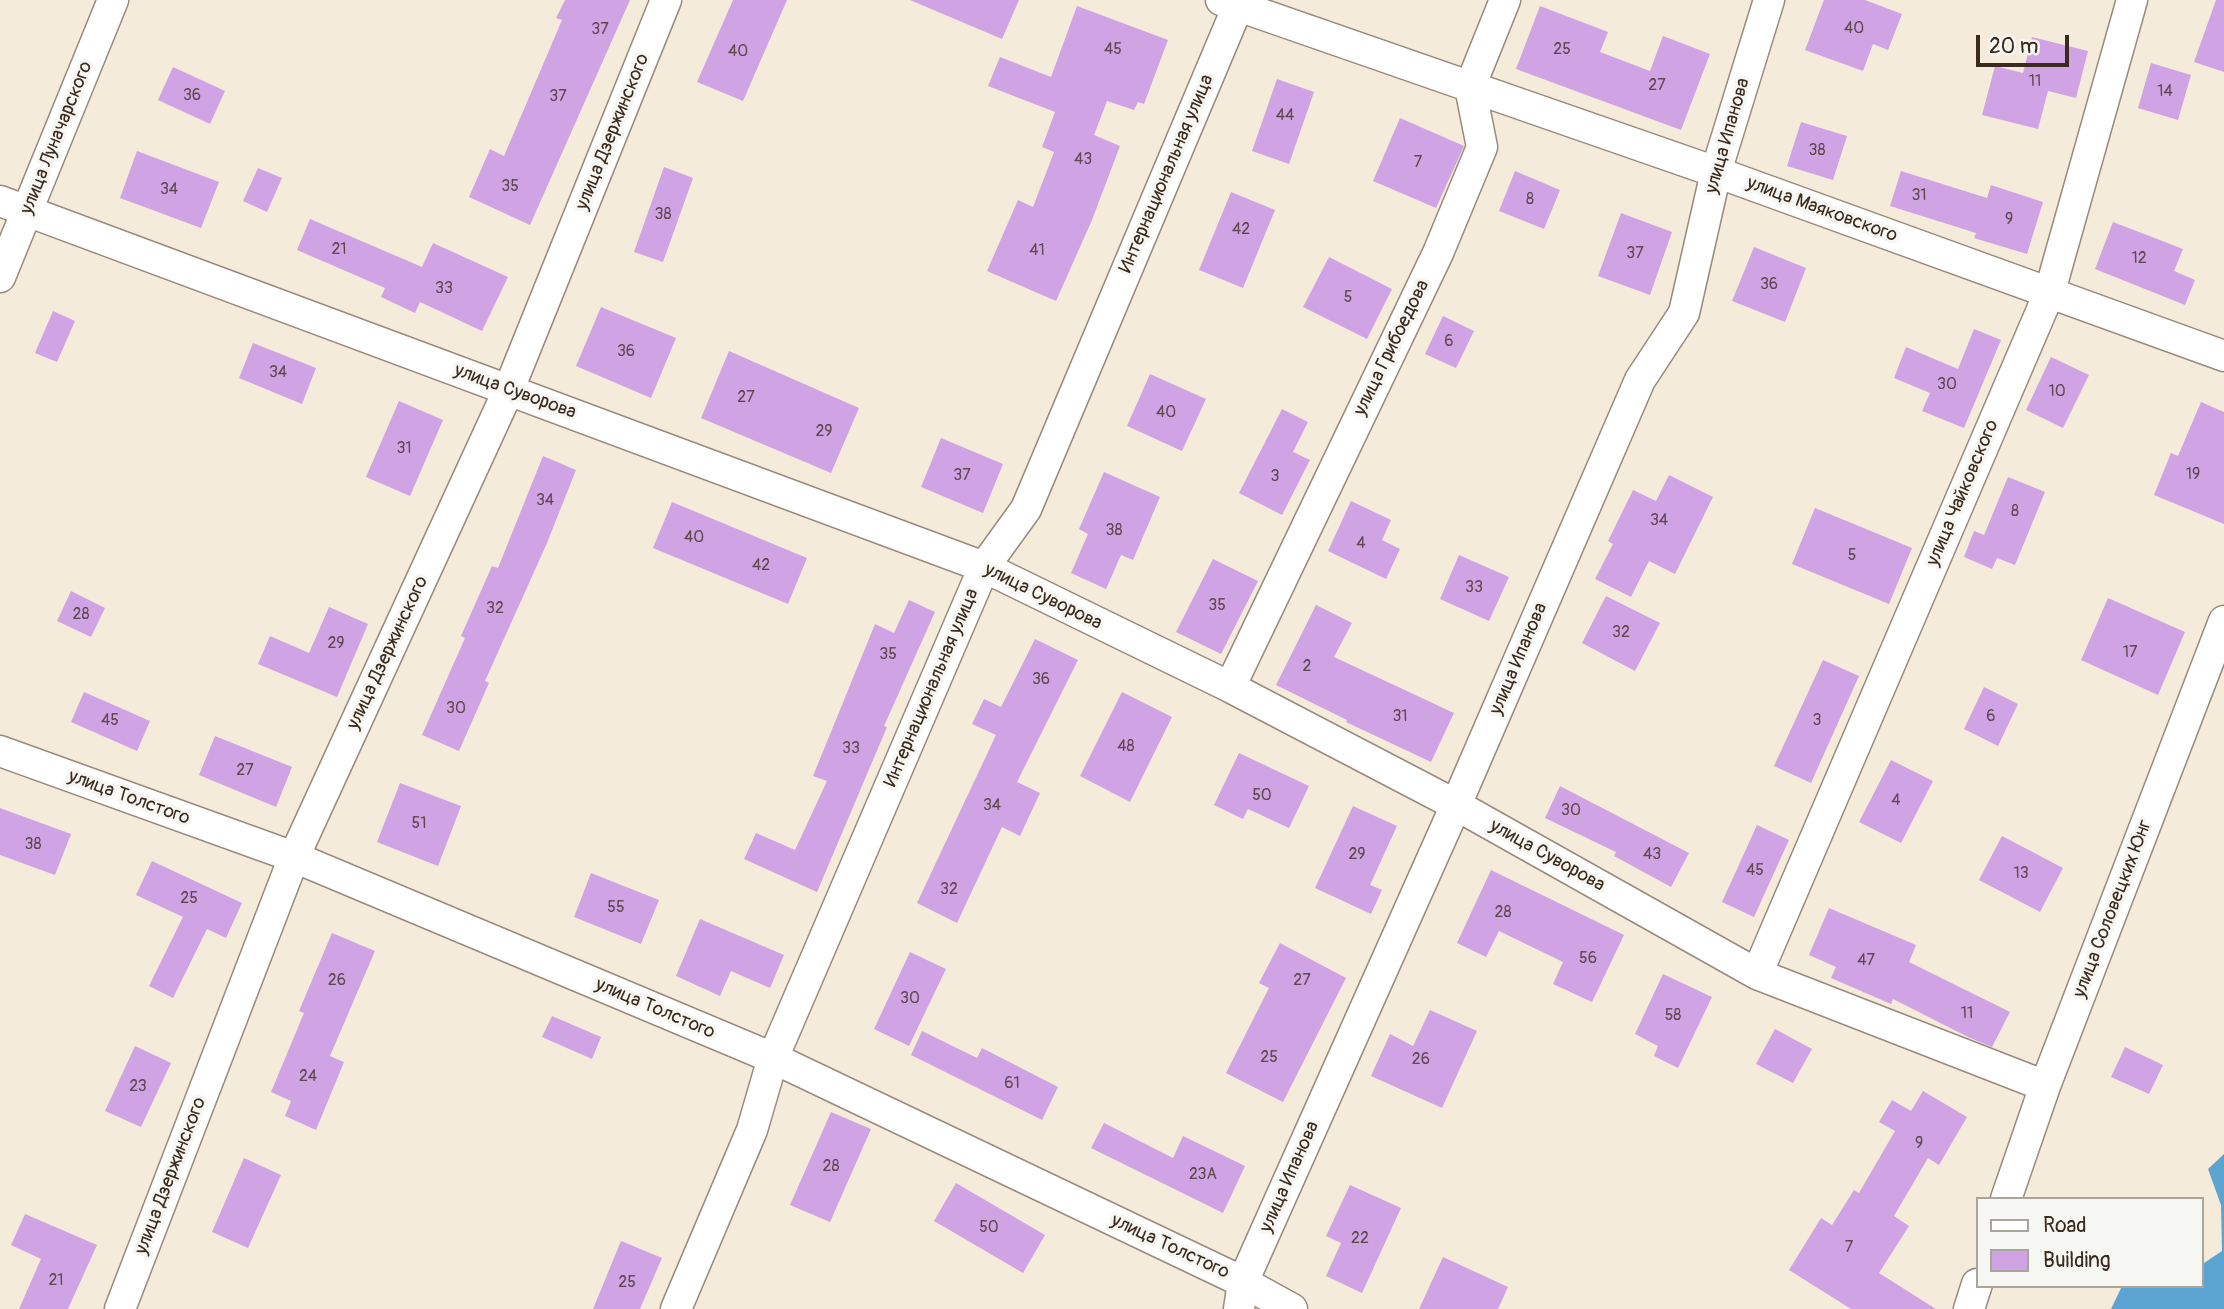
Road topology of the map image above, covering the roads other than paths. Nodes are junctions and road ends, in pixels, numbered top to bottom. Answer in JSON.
{"nodes":[{"id":1,"x":113,"y":0,"type":"edge"},
{"id":2,"x":666,"y":0,"type":"edge"},
{"id":3,"x":1505,"y":0,"type":"edge"},
{"id":4,"x":1769,"y":0,"type":"edge"},
{"id":5,"x":2132,"y":0,"type":"edge"},
{"id":6,"x":1234,"y":2,"type":"edge"},
{"id":7,"x":1470,"y":87,"type":"junction"},
{"id":8,"x":1716,"y":172,"type":"junction"},
{"id":9,"x":13,"y":206,"type":"edge"},
{"id":10,"x":0,"y":277,"type":"edge"},
{"id":11,"x":2050,"y":291,"type":"junction"},
{"id":12,"x":2224,"y":356,"type":"edge"},
{"id":13,"x":509,"y":389,"type":"junction"},
{"id":14,"x":984,"y":567,"type":"junction"},
{"id":15,"x":2224,"y":621,"type":"edge"},
{"id":16,"x":1230,"y":687,"type":"junction"},
{"id":17,"x":0,"y":751,"type":"edge"},
{"id":18,"x":1456,"y":805,"type":"junction"},
{"id":19,"x":294,"y":857,"type":"junction"},
{"id":20,"x":1757,"y":974,"type":"junction"},
{"id":21,"x":773,"y":1058,"type":"junction"},
{"id":22,"x":2045,"y":1086,"type":"junction"},
{"id":23,"x":2007,"y":1197,"type":"edge"},
{"id":24,"x":1976,"y":1287,"type":"edge"},
{"id":25,"x":1241,"y":1296,"type":"edge"},
{"id":26,"x":120,"y":1309,"type":"edge"},
{"id":27,"x":676,"y":1309,"type":"edge"},
{"id":28,"x":1292,"y":1309,"type":"edge"},
{"id":29,"x":1969,"y":1309,"type":"edge"}],
"edges":[{"from":1,"to":9,"type":"street","name":"улица Луначарского"},
{"from":2,"to":13,"type":"street","name":"улица Дзержинского"},
{"from":3,"to":7,"type":"street"},
{"from":4,"to":8,"type":"street","name":"улица Ипанова"},
{"from":5,"to":11,"type":"street","name":"улица Чайковского"},
{"from":6,"to":7,"type":"street","name":"улица Маяковского"},
{"from":6,"to":14,"type":"street","name":"Интернациональная улица"},
{"from":7,"to":8,"type":"street","name":"улица Маяковского"},
{"from":7,"to":16,"type":"street","name":"улица Грибоедова"},
{"from":8,"to":11,"type":"street","name":"улица Маяковского"},
{"from":8,"to":18,"type":"street","name":"улица Ипанова"},
{"from":9,"to":10,"type":"street","name":"улица Луначарского"},
{"from":9,"to":13,"type":"street","name":"улица Суворова"},
{"from":11,"to":12,"type":"street","name":"улица Маяковского"},
{"from":11,"to":20,"type":"street","name":"улица Чайковского"},
{"from":13,"to":14,"type":"street","name":"улица Суворова"},
{"from":13,"to":19,"type":"street","name":"улица Дзержинского"},
{"from":14,"to":16,"type":"street","name":"улица Суворова"},
{"from":14,"to":21,"type":"street","name":"Интернациональная улица"},
{"from":15,"to":22,"type":"street","name":"улица Соловецких Юнг"},
{"from":16,"to":18,"type":"street","name":"улица Суворова"},
{"from":17,"to":19,"type":"street","name":"улица Толстого"},
{"from":18,"to":20,"type":"street","name":"улица Суворова"},
{"from":18,"to":25,"type":"street","name":"улица Ипанова"},
{"from":19,"to":21,"type":"street","name":"улица Толстого"},
{"from":19,"to":26,"type":"street","name":"улица Дзержинского"},
{"from":20,"to":22,"type":"street","name":"улица Суворова"},
{"from":21,"to":25,"type":"street","name":"улица Толстого"},
{"from":21,"to":27,"type":"street","name":"Интернациональная улица"},
{"from":22,"to":23,"type":"street","name":"улица Соловецких Юнг"},
{"from":24,"to":29,"type":"street"},
{"from":25,"to":28,"type":"street","name":"улица Толстого"}]}
